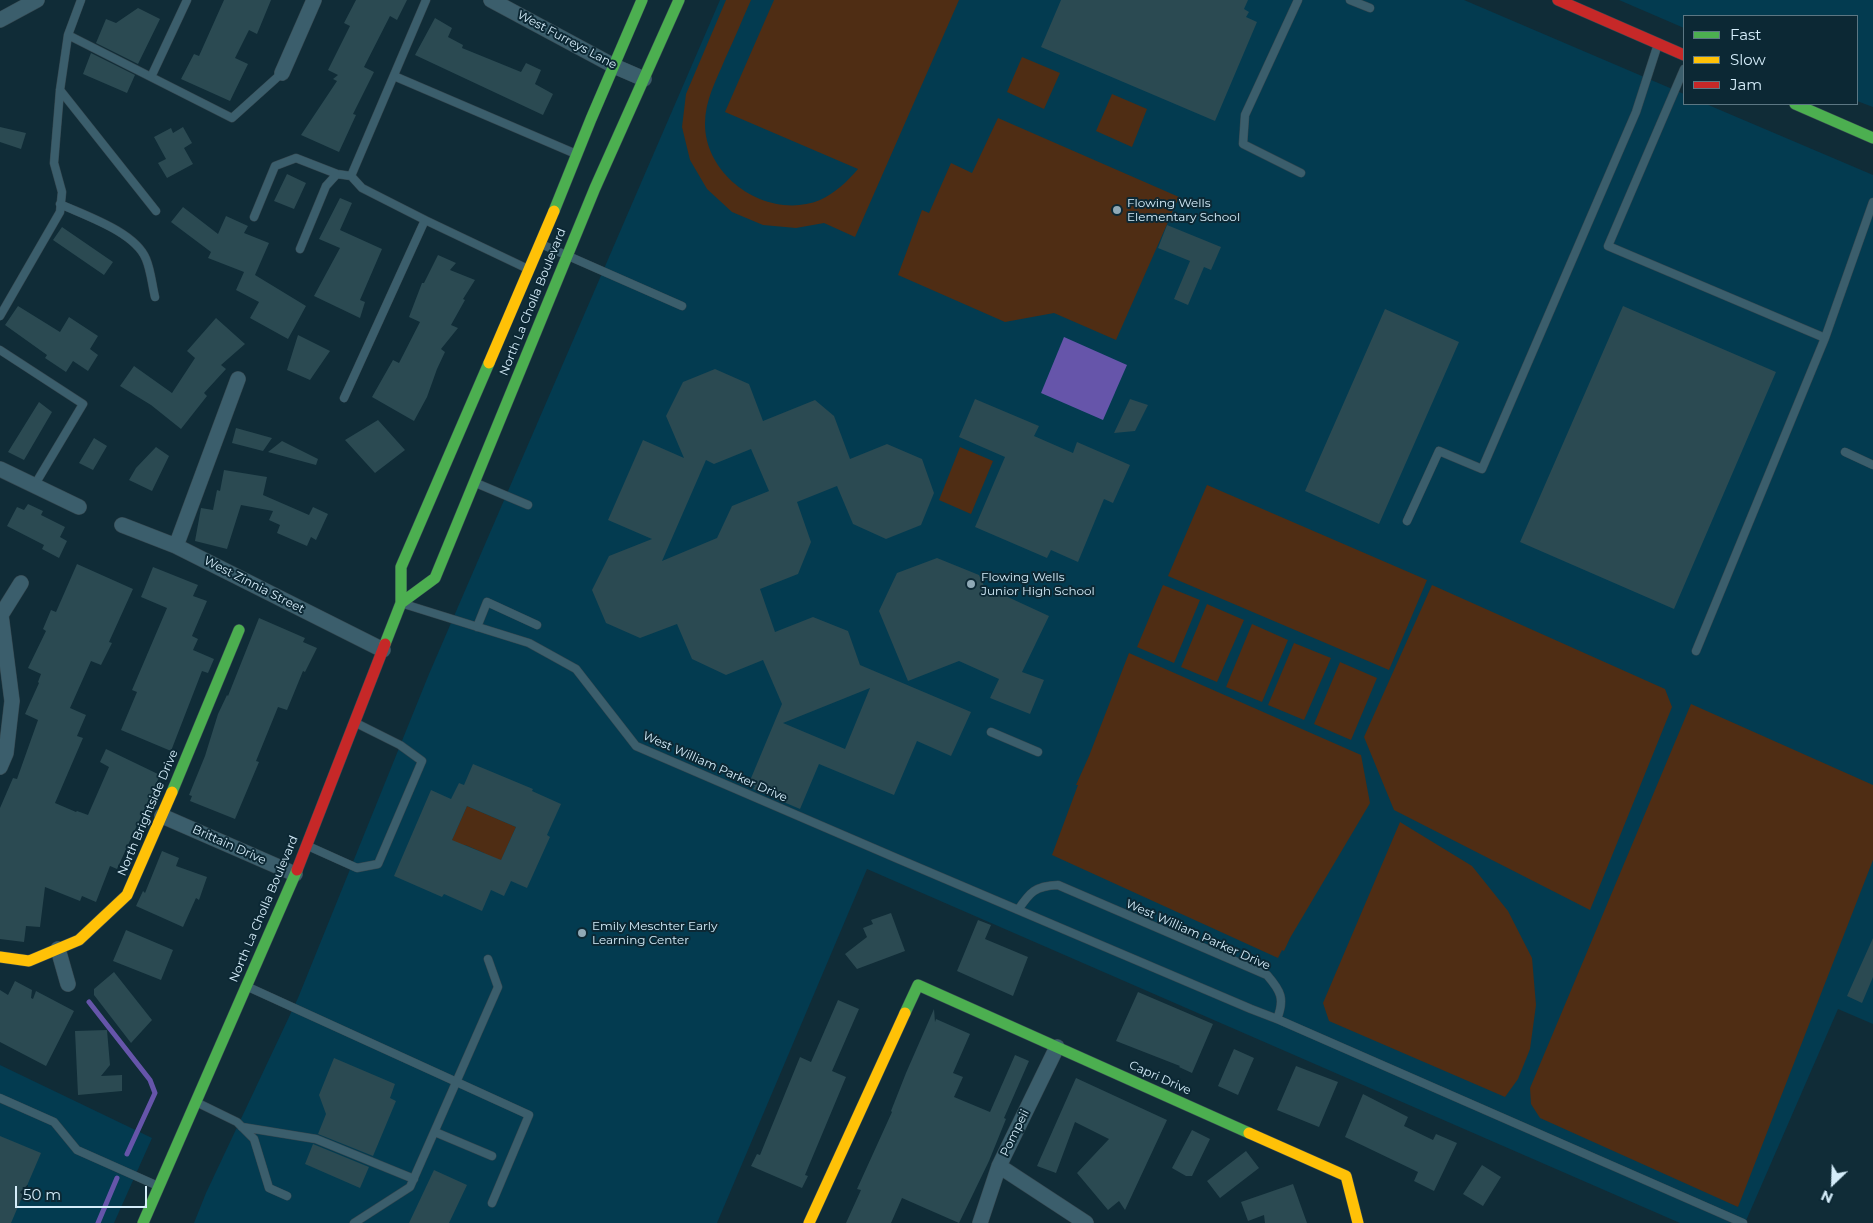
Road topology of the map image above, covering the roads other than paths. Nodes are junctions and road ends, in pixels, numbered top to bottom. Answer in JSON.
{"nodes":[{"id":1,"x":81,"y":0,"type":"edge"},
{"id":2,"x":187,"y":0,"type":"edge"},
{"id":3,"x":314,"y":0,"type":"edge"},
{"id":4,"x":426,"y":0,"type":"edge"},
{"id":5,"x":491,"y":0,"type":"edge"},
{"id":6,"x":642,"y":0,"type":"edge"},
{"id":7,"x":680,"y":0,"type":"edge"},
{"id":8,"x":1298,"y":0,"type":"edge"},
{"id":9,"x":1350,"y":0,"type":"edge"},
{"id":10,"x":1558,"y":0,"type":"edge"},
{"id":11,"x":27,"y":2,"type":"edge"},
{"id":12,"x":1370,"y":8,"type":"dead end"},
{"id":13,"x":0,"y":20,"type":"edge"},
{"id":14,"x":68,"y":35,"type":"junction"},
{"id":15,"x":1658,"y":44,"type":"junction"},
{"id":16,"x":1683,"y":55,"type":"edge"},
{"id":17,"x":614,"y":66,"type":"junction"},
{"id":18,"x":1683,"y":71,"type":"edge"},
{"id":19,"x":282,"y":73,"type":"joint"},
{"id":20,"x":394,"y":76,"type":"junction"},
{"id":21,"x":151,"y":77,"type":"junction"},
{"id":22,"x":644,"y":79,"type":"junction"},
{"id":23,"x":60,"y":90,"type":"junction"},
{"id":24,"x":1797,"y":105,"type":"edge"},
{"id":25,"x":1873,"y":138,"type":"edge"},
{"id":26,"x":577,"y":155,"type":"junction"},
{"id":27,"x":1301,"y":173,"type":"dead end"},
{"id":28,"x":337,"y":174,"type":"junction"},
{"id":29,"x":351,"y":176,"type":"junction"},
{"id":30,"x":1873,"y":202,"type":"edge"},
{"id":31,"x":60,"y":204,"type":"junction"},
{"id":32,"x":156,"y":211,"type":"dead end"},
{"id":33,"x":254,"y":216,"type":"dead end"},
{"id":34,"x":425,"y":220,"type":"junction"},
{"id":35,"x":541,"y":244,"type":"junction"},
{"id":36,"x":300,"y":249,"type":"dead end"},
{"id":37,"x":567,"y":255,"type":"junction"},
{"id":38,"x":530,"y":270,"type":"junction"},
{"id":39,"x":155,"y":297,"type":"dead end"},
{"id":40,"x":682,"y":306,"type":"dead end"},
{"id":41,"x":0,"y":316,"type":"edge"},
{"id":42,"x":1825,"y":338,"type":"junction"},
{"id":43,"x":0,"y":350,"type":"edge"},
{"id":44,"x":238,"y":379,"type":"dead end"},
{"id":45,"x":344,"y":398,"type":"dead end"},
{"id":46,"x":1845,"y":452,"type":"dead end"},
{"id":47,"x":1873,"y":465,"type":"edge"},
{"id":48,"x":0,"y":469,"type":"edge"},
{"id":49,"x":474,"y":482,"type":"junction"},
{"id":50,"x":34,"y":486,"type":"junction"},
{"id":51,"x":528,"y":505,"type":"dead end"},
{"id":52,"x":79,"y":508,"type":"dead end"},
{"id":53,"x":1407,"y":521,"type":"dead end"},
{"id":54,"x":122,"y":526,"type":"dead end"},
{"id":55,"x":176,"y":546,"type":"junction"},
{"id":56,"x":21,"y":583,"type":"dead end"},
{"id":57,"x":401,"y":603,"type":"junction"},
{"id":58,"x":537,"y":625,"type":"dead end"},
{"id":59,"x":476,"y":627,"type":"junction"},
{"id":60,"x":239,"y":630,"type":"dead end"},
{"id":61,"x":383,"y":650,"type":"junction"},
{"id":62,"x":1696,"y":651,"type":"dead end"},
{"id":63,"x":354,"y":722,"type":"junction"},
{"id":64,"x":990,"y":732,"type":"dead end"},
{"id":65,"x":1038,"y":752,"type":"dead end"},
{"id":66,"x":0,"y":767,"type":"edge"},
{"id":67,"x":162,"y":816,"type":"junction"},
{"id":68,"x":306,"y":845,"type":"junction"},
{"id":69,"x":295,"y":874,"type":"junction"},
{"id":70,"x":1018,"y":910,"type":"junction"},
{"id":71,"x":58,"y":949,"type":"junction"},
{"id":72,"x":0,"y":957,"type":"edge"},
{"id":73,"x":488,"y":959,"type":"dead end"},
{"id":74,"x":68,"y":984,"type":"dead end"},
{"id":75,"x":246,"y":986,"type":"junction"},
{"id":76,"x":1277,"y":1020,"type":"junction"},
{"id":77,"x":1057,"y":1047,"type":"junction"},
{"id":78,"x":457,"y":1082,"type":"junction"},
{"id":79,"x":0,"y":1098,"type":"edge"},
{"id":80,"x":196,"y":1102,"type":"junction"},
{"id":81,"x":242,"y":1127,"type":"junction"},
{"id":82,"x":435,"y":1132,"type":"junction"},
{"id":83,"x":492,"y":1156,"type":"dead end"},
{"id":84,"x":999,"y":1166,"type":"junction"},
{"id":85,"x":414,"y":1179,"type":"junction"},
{"id":86,"x":159,"y":1186,"type":"junction"},
{"id":87,"x":287,"y":1196,"type":"dead end"},
{"id":88,"x":492,"y":1202,"type":"dead end"},
{"id":89,"x":143,"y":1223,"type":"edge"},
{"id":90,"x":354,"y":1223,"type":"edge"},
{"id":91,"x":809,"y":1223,"type":"edge"},
{"id":92,"x":980,"y":1223,"type":"edge"},
{"id":93,"x":1086,"y":1223,"type":"edge"},
{"id":94,"x":1358,"y":1223,"type":"edge"},
{"id":95,"x":1743,"y":1223,"type":"edge"}],
"edges":[{"from":1,"to":14,"type":"lane"},
{"from":2,"to":21,"type":"lane"},
{"from":3,"to":19,"type":"street"},
{"from":4,"to":20,"type":"lane"},
{"from":5,"to":17,"type":"street","name":"West Furreys Lane"},
{"from":6,"to":17,"type":"street","name":"North La Cholla Boulevard"},
{"from":7,"to":22,"type":"street","name":"North La Cholla Boulevard"},
{"from":8,"to":27,"type":"lane"},
{"from":9,"to":12,"type":"lane"},
{"from":10,"to":15,"type":"street"},
{"from":11,"to":13,"type":"street"},
{"from":14,"to":21,"type":"lane"},
{"from":14,"to":23,"type":"lane"},
{"from":15,"to":16,"type":"street"},
{"from":15,"to":53,"type":"lane"},
{"from":17,"to":22,"type":"street","name":"West Furreys Lane"},
{"from":17,"to":26,"type":"street","name":"North La Cholla Boulevard"},
{"from":18,"to":42,"type":"lane"},
{"from":19,"to":21,"type":"lane"},
{"from":20,"to":26,"type":"lane"},
{"from":20,"to":29,"type":"lane"},
{"from":22,"to":37,"type":"street","name":"North La Cholla Boulevard"},
{"from":23,"to":31,"type":"lane"},
{"from":23,"to":32,"type":"lane"},
{"from":24,"to":25,"type":"street"},
{"from":26,"to":35,"type":"street","name":"North La Cholla Boulevard"},
{"from":28,"to":29,"type":"lane"},
{"from":28,"to":33,"type":"lane"},
{"from":28,"to":36,"type":"lane"},
{"from":29,"to":34,"type":"lane"},
{"from":30,"to":42,"type":"lane"},
{"from":31,"to":39,"type":"lane"},
{"from":31,"to":41,"type":"lane"},
{"from":34,"to":38,"type":"lane"},
{"from":34,"to":45,"type":"lane"},
{"from":35,"to":37,"type":"lane"},
{"from":35,"to":38,"type":"street","name":"North La Cholla Boulevard"},
{"from":37,"to":40,"type":"lane"},
{"from":37,"to":49,"type":"street","name":"North La Cholla Boulevard"},
{"from":38,"to":57,"type":"street","name":"North La Cholla Boulevard"},
{"from":42,"to":62,"type":"lane"},
{"from":43,"to":50,"type":"lane"},
{"from":44,"to":55,"type":"street"},
{"from":46,"to":47,"type":"lane"},
{"from":48,"to":50,"type":"street"},
{"from":49,"to":51,"type":"lane"},
{"from":49,"to":57,"type":"street","name":"North La Cholla Boulevard"},
{"from":50,"to":52,"type":"street"},
{"from":54,"to":55,"type":"street","name":"West Zinnia Street"},
{"from":55,"to":61,"type":"street","name":"West Zinnia Street"},
{"from":56,"to":66,"type":"street"},
{"from":57,"to":59,"type":"lane","name":"West William Parker Drive"},
{"from":57,"to":61,"type":"street","name":"North La Cholla Boulevard"},
{"from":58,"to":59,"type":"lane"},
{"from":59,"to":70,"type":"lane","name":"West William Parker Drive"},
{"from":60,"to":67,"type":"street","name":"North Brightside Drive"},
{"from":61,"to":63,"type":"street","name":"North La Cholla Boulevard"},
{"from":63,"to":68,"type":"street","name":"North La Cholla Boulevard"},
{"from":63,"to":68,"type":"lane"},
{"from":64,"to":65,"type":"lane"},
{"from":67,"to":69,"type":"street","name":"Brittain Drive"},
{"from":67,"to":71,"type":"street","name":"North Brightside Drive"},
{"from":68,"to":69,"type":"street","name":"North La Cholla Boulevard"},
{"from":69,"to":75,"type":"street","name":"North La Cholla Boulevard"},
{"from":70,"to":76,"type":"lane","name":"West William Parker Drive"},
{"from":70,"to":76,"type":"lane","name":"West William Parker Drive"},
{"from":71,"to":72,"type":"street","name":"North Brightside Drive"},
{"from":71,"to":74,"type":"street"},
{"from":73,"to":78,"type":"lane"},
{"from":75,"to":78,"type":"lane"},
{"from":75,"to":80,"type":"street","name":"North La Cholla Boulevard"},
{"from":76,"to":95,"type":"lane"},
{"from":77,"to":84,"type":"street","name":"Pompeii"},
{"from":77,"to":91,"type":"street","name":"Capri Drive"},
{"from":77,"to":94,"type":"street","name":"Capri Drive"},
{"from":78,"to":82,"type":"lane"},
{"from":78,"to":88,"type":"lane"},
{"from":79,"to":86,"type":"lane"},
{"from":80,"to":81,"type":"lane"},
{"from":80,"to":86,"type":"street","name":"North La Cholla Boulevard"},
{"from":81,"to":85,"type":"lane"},
{"from":81,"to":87,"type":"lane"},
{"from":82,"to":83,"type":"lane"},
{"from":82,"to":85,"type":"lane"},
{"from":84,"to":92,"type":"street","name":"Pompeii"},
{"from":84,"to":93,"type":"street"},
{"from":85,"to":90,"type":"lane"},
{"from":86,"to":89,"type":"street","name":"North La Cholla Boulevard"}]}
